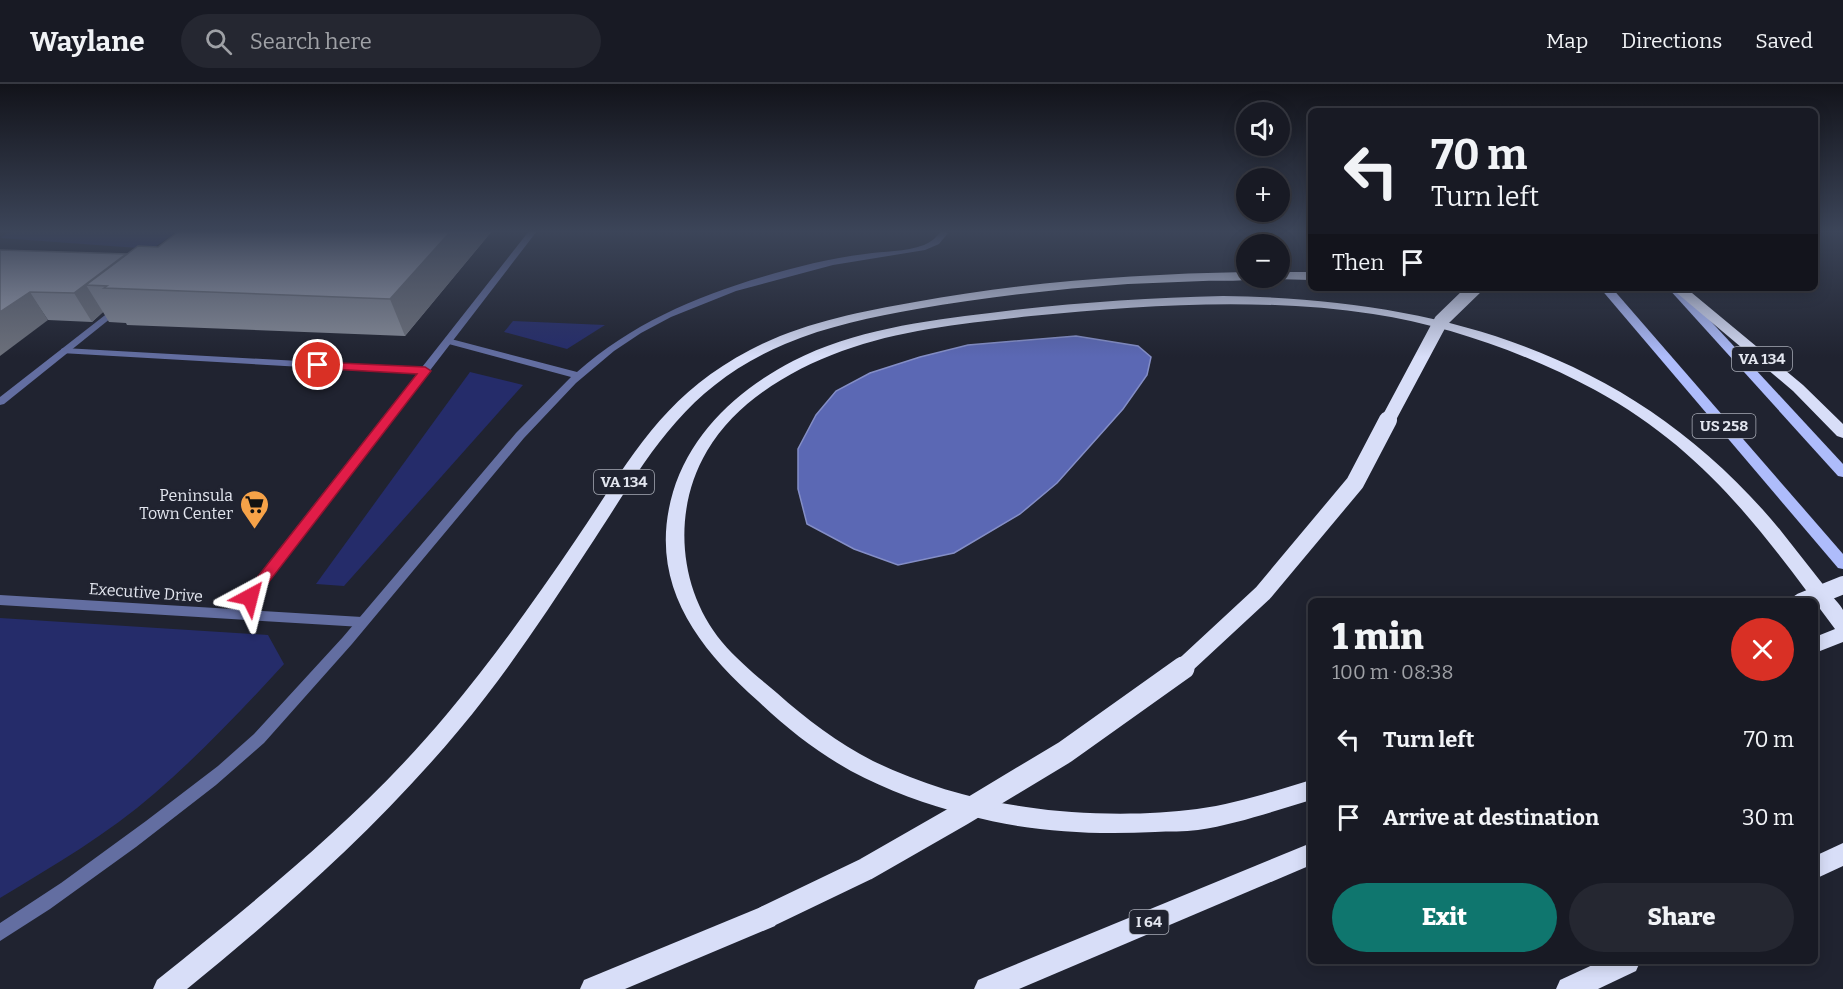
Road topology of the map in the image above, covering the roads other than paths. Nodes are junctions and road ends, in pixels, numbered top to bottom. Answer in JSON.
{"nodes":[{"id":1,"x":500,"y":273,"type":"edge"},
{"id":2,"x":791,"y":273,"type":"edge"},
{"id":3,"x":1236,"y":276,"type":"edge"},
{"id":4,"x":1290,"y":276,"type":"edge"},
{"id":5,"x":1308,"y":276,"type":"edge"},
{"id":6,"x":1472,"y":291,"type":"edge"},
{"id":7,"x":1609,"y":291,"type":"edge"},
{"id":8,"x":1677,"y":291,"type":"edge"},
{"id":9,"x":1682,"y":291,"type":"edge"},
{"id":10,"x":128,"y":301,"type":"edge"},
{"id":11,"x":448,"y":341,"type":"junction"},
{"id":12,"x":64,"y":351,"type":"junction"},
{"id":13,"x":425,"y":371,"type":"junction"},
{"id":14,"x":579,"y":376,"type":"junction"},
{"id":15,"x":0,"y":402,"type":"edge"},
{"id":16,"x":1843,"y":433,"type":"edge"},
{"id":17,"x":1843,"y":473,"type":"edge"},
{"id":18,"x":1843,"y":564,"type":"edge"},
{"id":19,"x":1843,"y":585,"type":"edge"},
{"id":20,"x":1811,"y":598,"type":"edge"},
{"id":21,"x":0,"y":600,"type":"edge"},
{"id":22,"x":236,"y":615,"type":"junction"},
{"id":23,"x":362,"y":622,"type":"junction"},
{"id":24,"x":1843,"y":625,"type":"edge"},
{"id":25,"x":1843,"y":634,"type":"edge"},
{"id":26,"x":1818,"y":644,"type":"edge"},
{"id":27,"x":1308,"y":791,"type":"edge"},
{"id":28,"x":1308,"y":855,"type":"edge"},
{"id":29,"x":0,"y":933,"type":"edge"},
{"id":30,"x":1621,"y":964,"type":"edge"},
{"id":31,"x":1622,"y":964,"type":"edge"},
{"id":32,"x":166,"y":989,"type":"edge"},
{"id":33,"x":593,"y":989,"type":"edge"},
{"id":34,"x":987,"y":989,"type":"edge"},
{"id":35,"x":1569,"y":989,"type":"edge"},
{"id":36,"x":1599,"y":989,"type":"edge"}],
"edges":[{"from":1,"to":11,"type":"street"},
{"from":2,"to":14,"type":"street"},
{"from":3,"to":32,"type":"highway","number":"VA 134"},
{"from":4,"to":5,"type":"highway"},
{"from":6,"to":33,"type":"highway","bridge":true},
{"from":7,"to":18,"type":"main road","number":"US 258"},
{"from":8,"to":17,"type":"main road","number":"US 258"},
{"from":9,"to":16,"type":"highway","number":"VA 134"},
{"from":10,"to":12,"type":"street"},
{"from":11,"to":13,"type":"street"},
{"from":11,"to":14,"type":"street"},
{"from":12,"to":13,"type":"street"},
{"from":12,"to":15,"type":"street"},
{"from":13,"to":22,"type":"street"},
{"from":14,"to":23,"type":"street"},
{"from":19,"to":20,"type":"highway","bridge":true},
{"from":21,"to":22,"type":"street","name":"Executive Drive"},
{"from":22,"to":23,"type":"street","name":"Executive Drive"},
{"from":23,"to":29,"type":"street"},
{"from":24,"to":27,"type":"highway"},
{"from":25,"to":26,"type":"highway"},
{"from":28,"to":34,"type":"highway","number":"I 64"},
{"from":30,"to":35,"type":"highway"},
{"from":31,"to":36,"type":"highway"}]}
